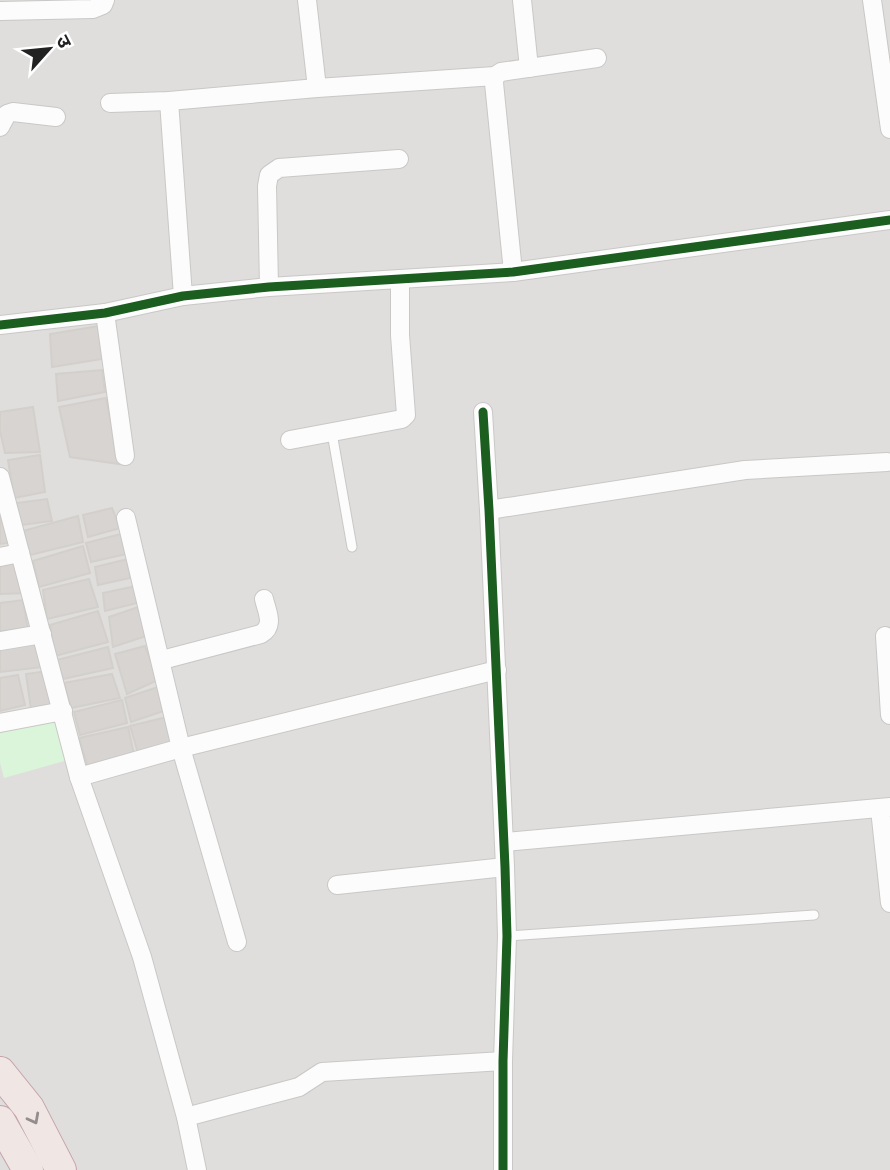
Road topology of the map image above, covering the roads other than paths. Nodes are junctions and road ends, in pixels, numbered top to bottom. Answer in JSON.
{"nodes":[{"id":1,"x":105,"y":0,"type":"edge"},
{"id":2,"x":307,"y":0,"type":"edge"},
{"id":3,"x":522,"y":0,"type":"edge"},
{"id":4,"x":872,"y":0,"type":"edge"},
{"id":5,"x":0,"y":11,"type":"edge"},
{"id":6,"x":597,"y":58,"type":"dead end"},
{"id":7,"x":529,"y":68,"type":"junction"},
{"id":8,"x":495,"y":76,"type":"junction"},
{"id":9,"x":317,"y":88,"type":"junction"},
{"id":10,"x":169,"y":101,"type":"junction"},
{"id":11,"x":110,"y":103,"type":"dead end"},
{"id":12,"x":56,"y":117,"type":"dead end"},
{"id":13,"x":0,"y":127,"type":"edge"},
{"id":14,"x":890,"y":129,"type":"edge"},
{"id":15,"x":399,"y":159,"type":"dead end"},
{"id":16,"x":890,"y":220,"type":"edge"},
{"id":17,"x":513,"y":272,"type":"junction"},
{"id":18,"x":400,"y":279,"type":"junction"},
{"id":19,"x":269,"y":287,"type":"junction"},
{"id":20,"x":183,"y":296,"type":"junction"},
{"id":21,"x":105,"y":313,"type":"junction"},
{"id":22,"x":0,"y":326,"type":"edge"},
{"id":23,"x":483,"y":412,"type":"dead end"},
{"id":24,"x":332,"y":432,"type":"junction"},
{"id":25,"x":290,"y":440,"type":"dead end"},
{"id":26,"x":125,"y":456,"type":"dead end"},
{"id":27,"x":887,"y":462,"type":"dead end"},
{"id":28,"x":0,"y":477,"type":"edge"},
{"id":29,"x":489,"y":510,"type":"junction"},
{"id":30,"x":126,"y":518,"type":"dead end"},
{"id":31,"x":352,"y":547,"type":"dead end"},
{"id":32,"x":20,"y":553,"type":"junction"},
{"id":33,"x":0,"y":557,"type":"edge"},
{"id":34,"x":264,"y":598,"type":"dead end"},
{"id":35,"x":42,"y":634,"type":"junction"},
{"id":36,"x":885,"y":636,"type":"dead end"},
{"id":37,"x":0,"y":641,"type":"edge"},
{"id":38,"x":162,"y":660,"type":"junction"},
{"id":39,"x":497,"y":670,"type":"junction"},
{"id":40,"x":63,"y":711,"type":"junction"},
{"id":41,"x":890,"y":715,"type":"edge"},
{"id":42,"x":0,"y":723,"type":"edge"},
{"id":43,"x":181,"y":748,"type":"junction"},
{"id":44,"x":79,"y":777,"type":"junction"},
{"id":45,"x":885,"y":808,"type":"edge"},
{"id":46,"x":505,"y":842,"type":"junction"},
{"id":47,"x":505,"y":867,"type":"junction"},
{"id":48,"x":337,"y":885,"type":"dead end"},
{"id":49,"x":890,"y":903,"type":"edge"},
{"id":50,"x":814,"y":915,"type":"dead end"},
{"id":51,"x":507,"y":936,"type":"junction"},
{"id":52,"x":237,"y":943,"type":"dead end"},
{"id":53,"x":503,"y":1061,"type":"junction"},
{"id":54,"x":0,"y":1072,"type":"edge"},
{"id":55,"x":186,"y":1117,"type":"junction"},
{"id":56,"x":0,"y":1121,"type":"edge"},
{"id":57,"x":16,"y":1160,"type":"edge"},
{"id":58,"x":61,"y":1170,"type":"edge"},
{"id":59,"x":197,"y":1170,"type":"edge"},
{"id":60,"x":503,"y":1170,"type":"edge"}],
"edges":[{"from":1,"to":5,"type":"street"},
{"from":2,"to":9,"type":"street"},
{"from":3,"to":7,"type":"street"},
{"from":4,"to":14,"type":"street"},
{"from":6,"to":7,"type":"street"},
{"from":7,"to":8,"type":"street"},
{"from":8,"to":9,"type":"street"},
{"from":8,"to":17,"type":"street"},
{"from":9,"to":10,"type":"street"},
{"from":10,"to":11,"type":"street"},
{"from":10,"to":20,"type":"street"},
{"from":12,"to":13,"type":"street"},
{"from":15,"to":19,"type":"street"},
{"from":16,"to":17,"type":"street"},
{"from":17,"to":18,"type":"street"},
{"from":18,"to":19,"type":"street"},
{"from":18,"to":24,"type":"street"},
{"from":19,"to":20,"type":"street"},
{"from":20,"to":21,"type":"street"},
{"from":21,"to":22,"type":"street"},
{"from":21,"to":26,"type":"street"},
{"from":23,"to":29,"type":"street"},
{"from":24,"to":25,"type":"street"},
{"from":24,"to":31,"type":"lane"},
{"from":27,"to":29,"type":"street"},
{"from":28,"to":32,"type":"street"},
{"from":29,"to":39,"type":"street"},
{"from":30,"to":38,"type":"street"},
{"from":32,"to":33,"type":"street"},
{"from":32,"to":35,"type":"street"},
{"from":34,"to":38,"type":"street"},
{"from":35,"to":37,"type":"street"},
{"from":35,"to":40,"type":"street"},
{"from":36,"to":41,"type":"street"},
{"from":38,"to":43,"type":"street"},
{"from":39,"to":43,"type":"street"},
{"from":39,"to":46,"type":"street"},
{"from":40,"to":42,"type":"street"},
{"from":40,"to":44,"type":"street"},
{"from":43,"to":44,"type":"street"},
{"from":43,"to":52,"type":"street"},
{"from":44,"to":55,"type":"street"},
{"from":45,"to":46,"type":"street"},
{"from":45,"to":49,"type":"street"},
{"from":46,"to":47,"type":"street"},
{"from":47,"to":48,"type":"street"},
{"from":47,"to":51,"type":"street"},
{"from":50,"to":51,"type":"lane"},
{"from":51,"to":53,"type":"street"},
{"from":53,"to":55,"type":"street"},
{"from":53,"to":60,"type":"street"},
{"from":54,"to":58,"type":"highway","one_way":true},
{"from":55,"to":59,"type":"street"},
{"from":56,"to":57,"type":"highway"}]}
